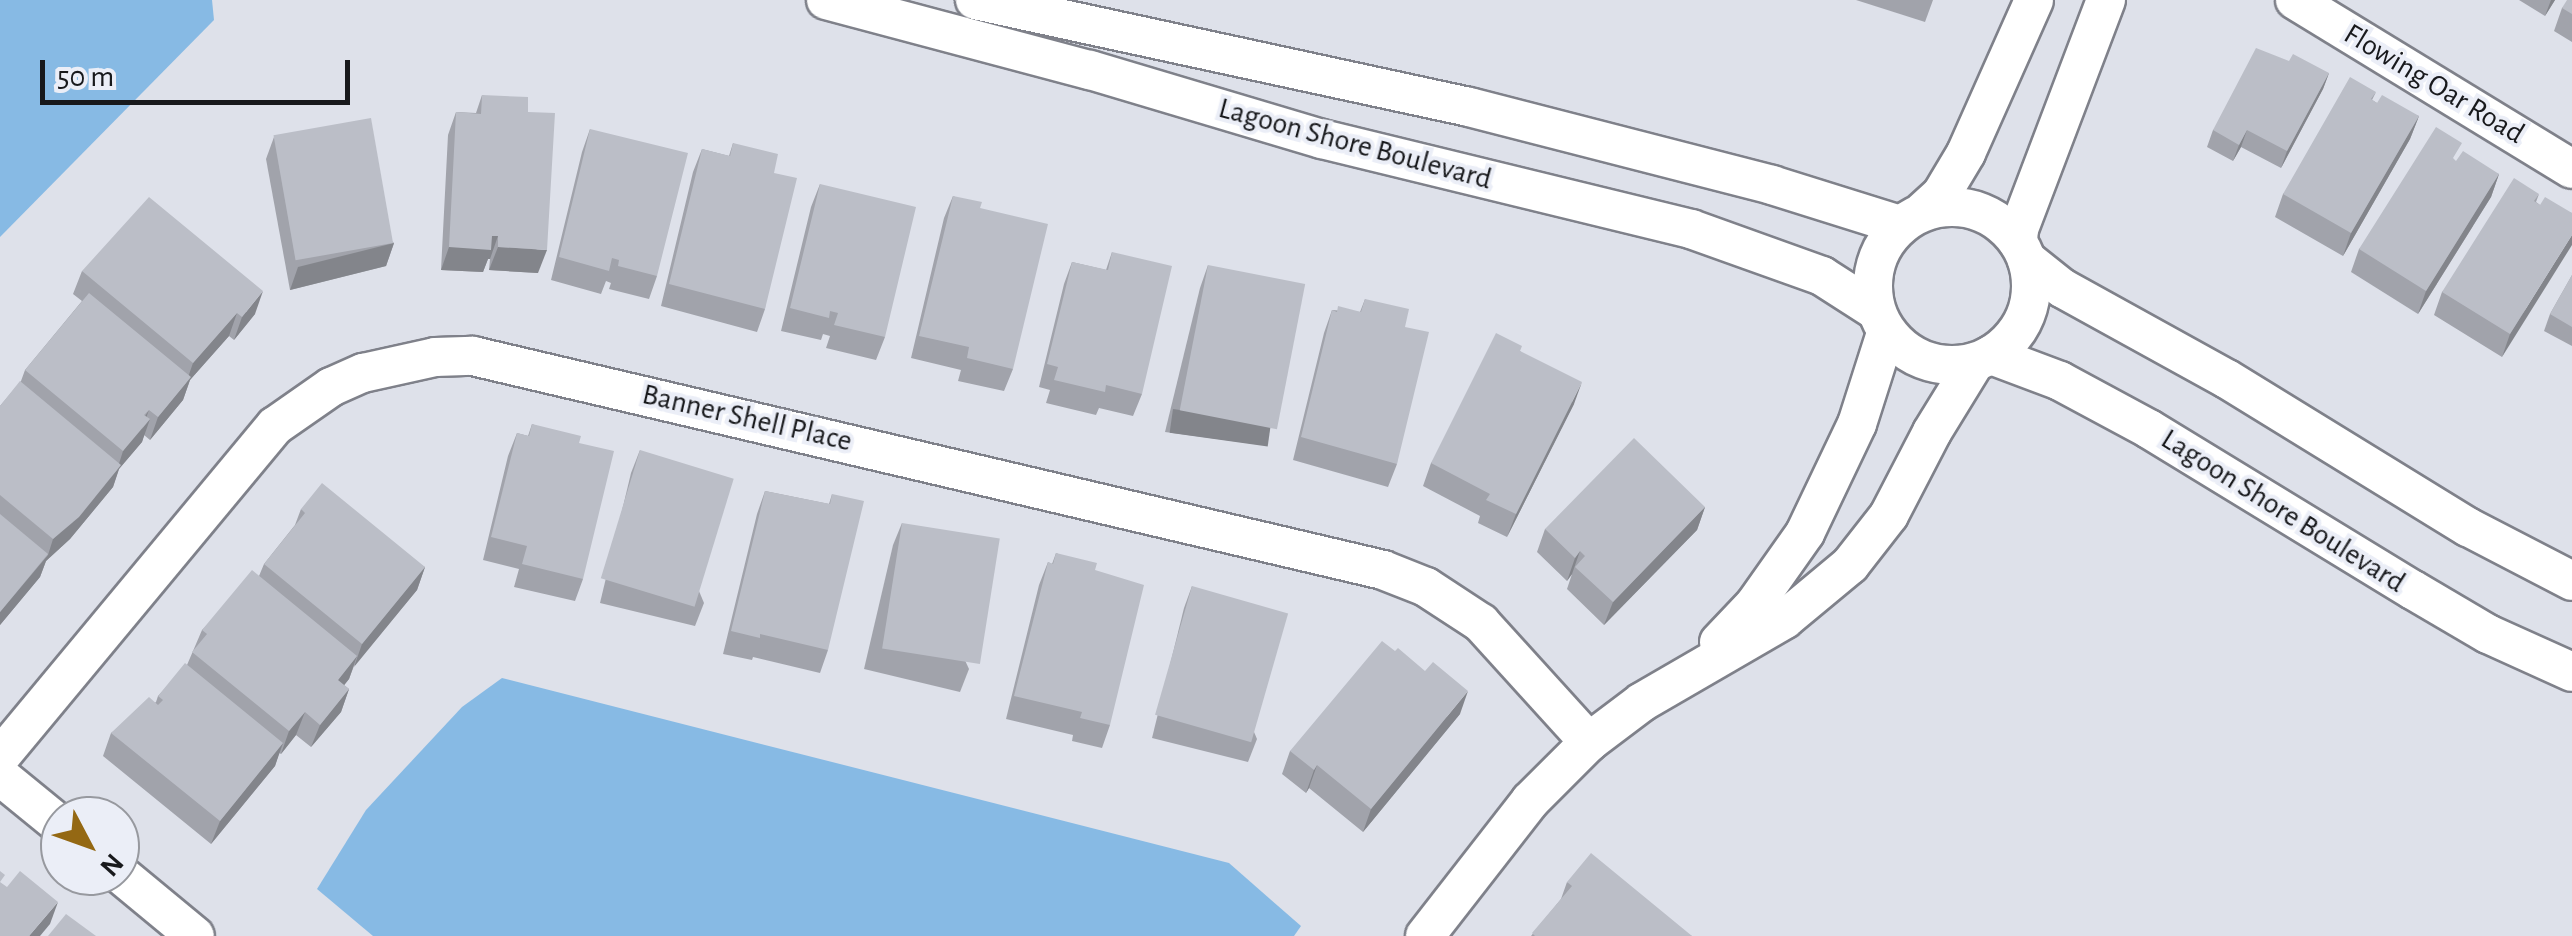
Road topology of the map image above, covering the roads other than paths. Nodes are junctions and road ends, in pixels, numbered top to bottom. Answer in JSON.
{"nodes":[{"id":1,"x":826,"y":0,"type":"edge"},
{"id":2,"x":975,"y":0,"type":"edge"},
{"id":3,"x":2034,"y":0,"type":"edge"},
{"id":4,"x":2106,"y":0,"type":"edge"},
{"id":5,"x":2295,"y":0,"type":"edge"},
{"id":6,"x":2572,"y":169,"type":"edge"},
{"id":7,"x":1912,"y":218,"type":"junction"},
{"id":8,"x":2023,"y":251,"type":"junction"},
{"id":9,"x":1881,"y":322,"type":"junction"},
{"id":10,"x":1983,"y":359,"type":"junction"},
{"id":11,"x":2572,"y":581,"type":"edge"},
{"id":12,"x":2572,"y":672,"type":"edge"},
{"id":13,"x":1677,"y":681,"type":"junction"},
{"id":14,"x":1589,"y":742,"type":"junction"},
{"id":15,"x":0,"y":758,"type":"edge"},
{"id":16,"x":0,"y":776,"type":"edge"},
{"id":17,"x":40,"y":809,"type":"edge"},
{"id":18,"x":140,"y":891,"type":"edge"},
{"id":19,"x":195,"y":936,"type":"edge"},
{"id":20,"x":1425,"y":936,"type":"edge"}],
"edges":[{"from":1,"to":9,"type":"street","name":"Lagoon Shore Boulevard"},
{"from":2,"to":7,"type":"street","name":"Lagoon Shore Boulevard"},
{"from":3,"to":7,"type":"street"},
{"from":4,"to":8,"type":"street"},
{"from":5,"to":6,"type":"street","name":"Flowing Oar Road"},
{"from":7,"to":8,"type":"street"},
{"from":7,"to":9,"type":"street"},
{"from":8,"to":10,"type":"street"},
{"from":8,"to":11,"type":"street"},
{"from":9,"to":10,"type":"street"},
{"from":9,"to":13,"type":"street"},
{"from":10,"to":12,"type":"street","name":"Lagoon Shore Boulevard"},
{"from":10,"to":13,"type":"street"},
{"from":13,"to":14,"type":"street"},
{"from":14,"to":15,"type":"street","name":"Banner Shell Place"},
{"from":14,"to":20,"type":"street"},
{"from":16,"to":17,"type":"street"},
{"from":18,"to":19,"type":"street"}]}
